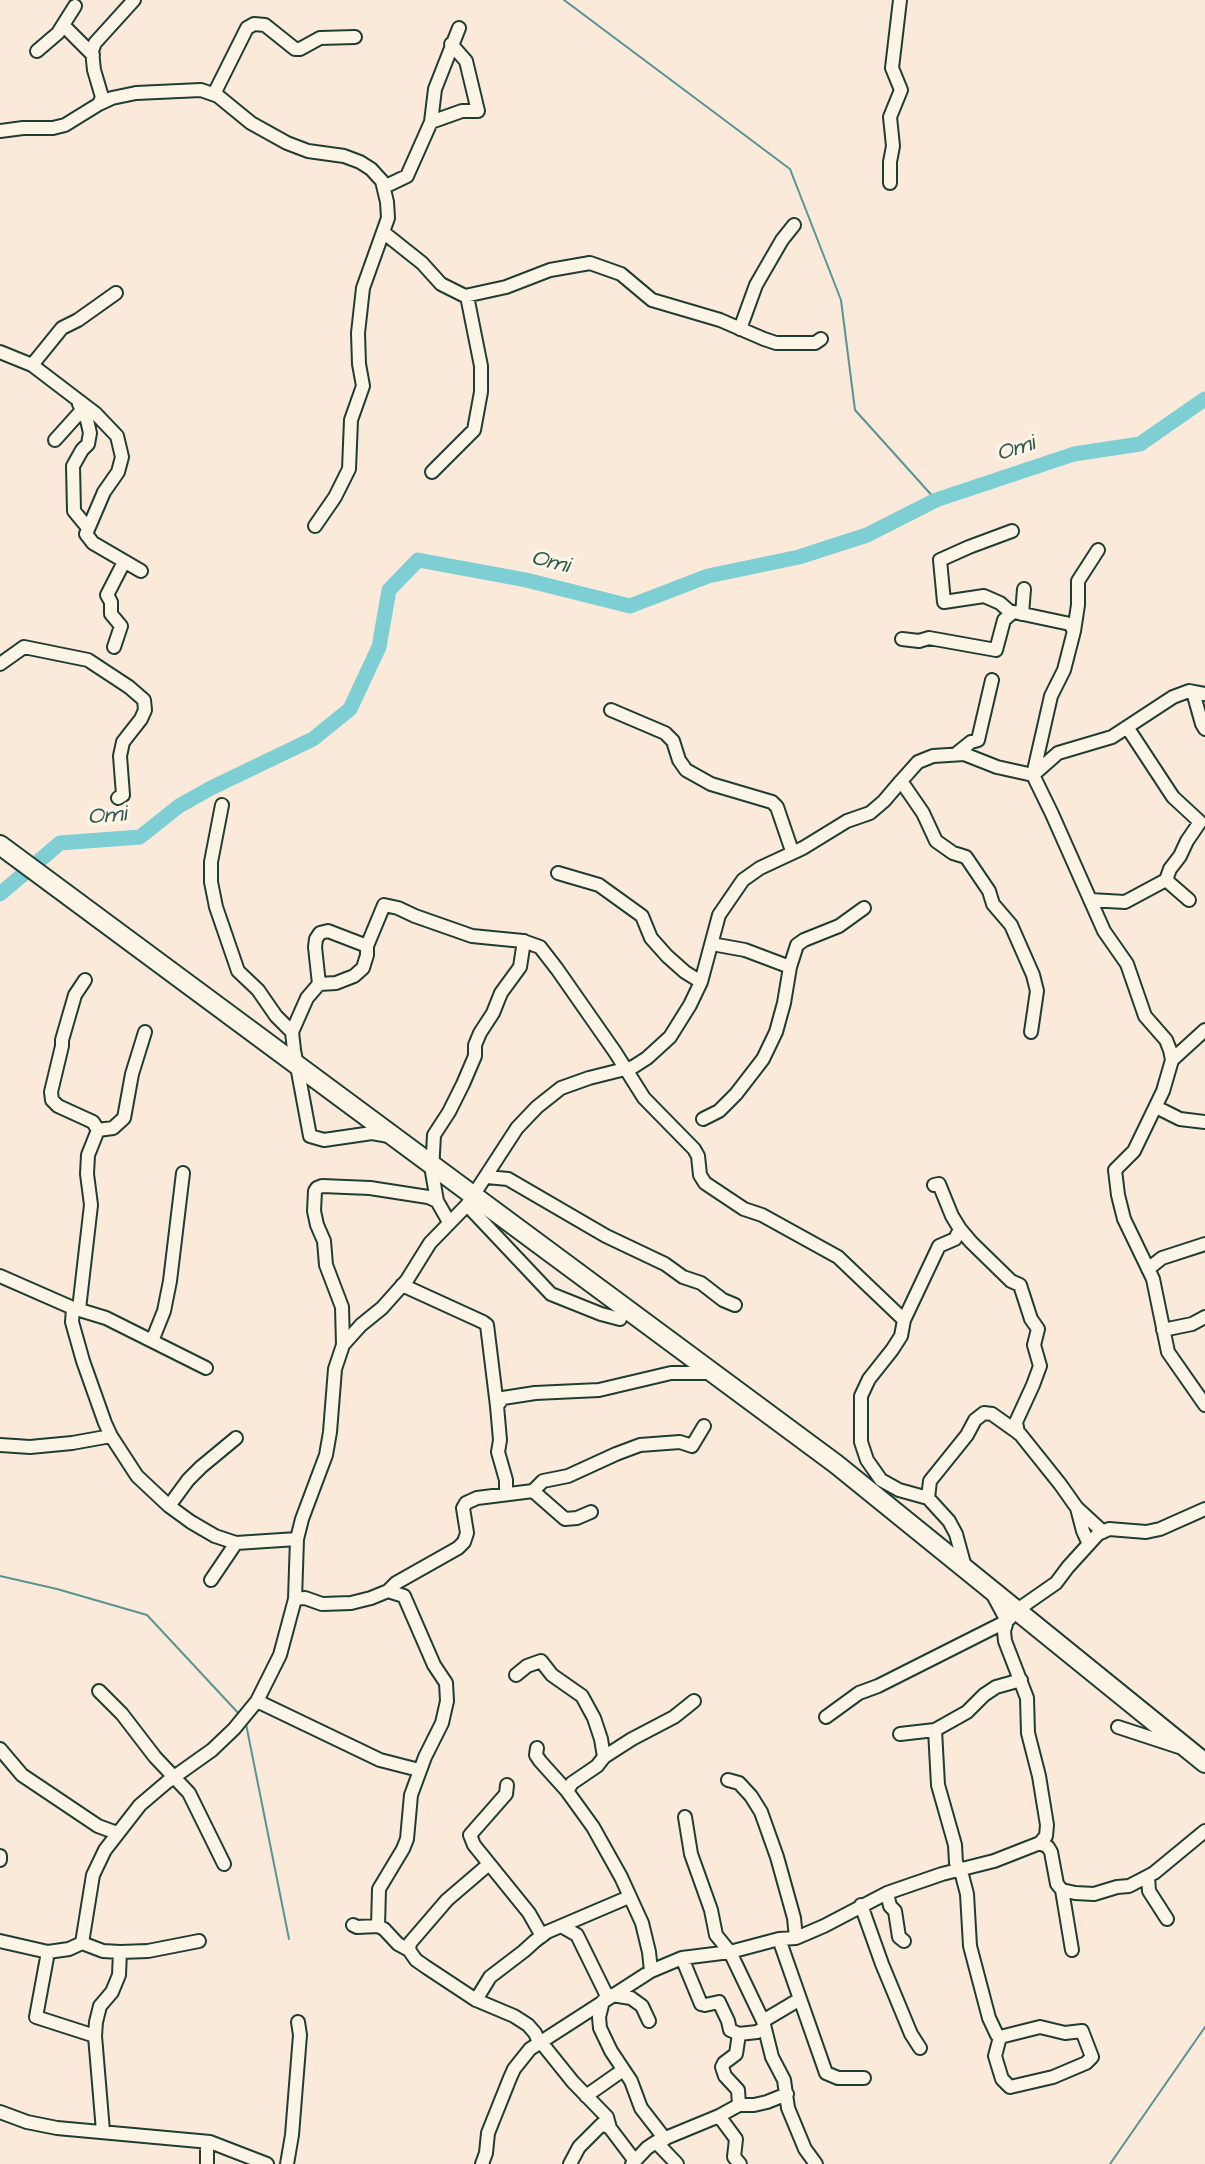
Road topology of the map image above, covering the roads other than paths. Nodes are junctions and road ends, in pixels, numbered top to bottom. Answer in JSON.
{"nodes":[{"id":1,"x":134,"y":0,"type":"edge"},
{"id":2,"x":900,"y":0,"type":"edge"},
{"id":3,"x":75,"y":6,"type":"dead end"},
{"id":4,"x":63,"y":25,"type":"junction"},
{"id":5,"x":459,"y":28,"type":"dead end"},
{"id":6,"x":355,"y":37,"type":"dead end"},
{"id":7,"x":451,"y":44,"type":"junction"},
{"id":8,"x":37,"y":51,"type":"dead end"},
{"id":9,"x":93,"y":55,"type":"junction"},
{"id":10,"x":214,"y":94,"type":"junction"},
{"id":11,"x":99,"y":104,"type":"junction"},
{"id":12,"x":431,"y":122,"type":"junction"},
{"id":13,"x":0,"y":131,"type":"edge"},
{"id":14,"x":890,"y":183,"type":"dead end"},
{"id":15,"x":384,"y":187,"type":"junction"},
{"id":16,"x":794,"y":225,"type":"dead end"},
{"id":17,"x":383,"y":232,"type":"junction"},
{"id":18,"x":116,"y":293,"type":"dead end"},
{"id":19,"x":467,"y":296,"type":"junction"},
{"id":20,"x":740,"y":329,"type":"junction"},
{"id":21,"x":821,"y":339,"type":"dead end"},
{"id":22,"x":0,"y":352,"type":"edge"},
{"id":23,"x":32,"y":365,"type":"junction"},
{"id":24,"x":75,"y":398,"type":"junction"},
{"id":25,"x":82,"y":410,"type":"junction"},
{"id":26,"x":55,"y":440,"type":"dead end"},
{"id":27,"x":432,"y":472,"type":"dead end"},
{"id":28,"x":315,"y":526,"type":"dead end"},
{"id":29,"x":88,"y":528,"type":"junction"},
{"id":30,"x":1012,"y":531,"type":"dead end"},
{"id":31,"x":1098,"y":550,"type":"dead end"},
{"id":32,"x":124,"y":562,"type":"junction"},
{"id":33,"x":141,"y":571,"type":"dead end"},
{"id":34,"x":1024,"y":589,"type":"dead end"},
{"id":35,"x":1018,"y":613,"type":"junction"},
{"id":36,"x":1074,"y":631,"type":"junction"},
{"id":37,"x":902,"y":639,"type":"dead end"},
{"id":38,"x":114,"y":647,"type":"dead end"},
{"id":39,"x":0,"y":664,"type":"edge"},
{"id":40,"x":992,"y":680,"type":"dead end"},
{"id":41,"x":1199,"y":693,"type":"edge"},
{"id":42,"x":611,"y":710,"type":"dead end"},
{"id":43,"x":1127,"y":727,"type":"junction"},
{"id":44,"x":1205,"y":729,"type":"edge"},
{"id":45,"x":956,"y":754,"type":"junction"},
{"id":46,"x":1033,"y":776,"type":"junction"},
{"id":47,"x":901,"y":781,"type":"junction"},
{"id":48,"x":118,"y":798,"type":"dead end"},
{"id":49,"x":222,"y":805,"type":"dead end"},
{"id":50,"x":0,"y":845,"type":"edge"},
{"id":51,"x":792,"y":851,"type":"junction"},
{"id":52,"x":558,"y":873,"type":"dead end"},
{"id":53,"x":1166,"y":880,"type":"junction"},
{"id":54,"x":1090,"y":900,"type":"junction"},
{"id":55,"x":1189,"y":900,"type":"dead end"},
{"id":56,"x":864,"y":908,"type":"dead end"},
{"id":57,"x":525,"y":941,"type":"junction"},
{"id":58,"x":712,"y":944,"type":"junction"},
{"id":59,"x":367,"y":946,"type":"junction"},
{"id":60,"x":790,"y":967,"type":"junction"},
{"id":61,"x":85,"y":980,"type":"dead end"},
{"id":62,"x":701,"y":982,"type":"junction"},
{"id":63,"x":319,"y":984,"type":"junction"},
{"id":64,"x":1205,"y":1030,"type":"edge"},
{"id":65,"x":145,"y":1032,"type":"dead end"},
{"id":66,"x":292,"y":1032,"type":"junction"},
{"id":67,"x":1031,"y":1032,"type":"dead end"},
{"id":68,"x":1172,"y":1060,"type":"junction"},
{"id":69,"x":624,"y":1069,"type":"junction"},
{"id":70,"x":1156,"y":1107,"type":"junction"},
{"id":71,"x":703,"y":1119,"type":"dead end"},
{"id":72,"x":1205,"y":1122,"type":"edge"},
{"id":73,"x":98,"y":1131,"type":"junction"},
{"id":74,"x":432,"y":1172,"type":"junction"},
{"id":75,"x":183,"y":1173,"type":"dead end"},
{"id":76,"x":487,"y":1177,"type":"junction"},
{"id":77,"x":934,"y":1185,"type":"dead end"},
{"id":78,"x":437,"y":1202,"type":"junction"},
{"id":79,"x":467,"y":1205,"type":"junction"},
{"id":80,"x":449,"y":1222,"type":"junction"},
{"id":81,"x":960,"y":1229,"type":"junction"},
{"id":82,"x":1205,"y":1244,"type":"edge"},
{"id":83,"x":1148,"y":1269,"type":"junction"},
{"id":84,"x":0,"y":1276,"type":"edge"},
{"id":85,"x":402,"y":1285,"type":"junction"},
{"id":86,"x":735,"y":1305,"type":"dead end"},
{"id":87,"x":76,"y":1308,"type":"junction"},
{"id":88,"x":1205,"y":1317,"type":"edge"},
{"id":89,"x":620,"y":1320,"type":"dead end"},
{"id":90,"x":904,"y":1320,"type":"junction"},
{"id":91,"x":1163,"y":1330,"type":"junction"},
{"id":92,"x":152,"y":1341,"type":"junction"},
{"id":93,"x":344,"y":1345,"type":"junction"},
{"id":94,"x":206,"y":1368,"type":"dead end"},
{"id":95,"x":726,"y":1373,"type":"dead end"},
{"id":96,"x":1205,"y":1405,"type":"edge"},
{"id":97,"x":497,"y":1406,"type":"junction"},
{"id":98,"x":704,"y":1426,"type":"dead end"},
{"id":99,"x":1018,"y":1433,"type":"junction"},
{"id":100,"x":111,"y":1436,"type":"junction"},
{"id":101,"x":236,"y":1438,"type":"dead end"},
{"id":102,"x":0,"y":1445,"type":"edge"},
{"id":103,"x":533,"y":1491,"type":"junction"},
{"id":104,"x":506,"y":1493,"type":"junction"},
{"id":105,"x":928,"y":1498,"type":"junction"},
{"id":106,"x":169,"y":1506,"type":"junction"},
{"id":107,"x":1077,"y":1508,"type":"junction"},
{"id":108,"x":1205,"y":1509,"type":"edge"},
{"id":109,"x":591,"y":1512,"type":"dead end"},
{"id":110,"x":1102,"y":1532,"type":"junction"},
{"id":111,"x":297,"y":1539,"type":"junction"},
{"id":112,"x":1088,"y":1542,"type":"junction"},
{"id":113,"x":236,"y":1544,"type":"junction"},
{"id":114,"x":211,"y":1580,"type":"dead end"},
{"id":115,"x":388,"y":1591,"type":"junction"},
{"id":116,"x":295,"y":1599,"type":"junction"},
{"id":117,"x":1007,"y":1621,"type":"junction"},
{"id":118,"x":516,"y":1675,"type":"dead end"},
{"id":119,"x":1021,"y":1680,"type":"junction"},
{"id":120,"x":99,"y":1691,"type":"dead end"},
{"id":121,"x":257,"y":1701,"type":"junction"},
{"id":122,"x":694,"y":1701,"type":"dead end"},
{"id":123,"x":826,"y":1717,"type":"dead end"},
{"id":124,"x":1118,"y":1727,"type":"dead end"},
{"id":125,"x":934,"y":1730,"type":"junction"},
{"id":126,"x":900,"y":1734,"type":"dead end"},
{"id":127,"x":537,"y":1748,"type":"dead end"},
{"id":128,"x":0,"y":1749,"type":"edge"},
{"id":129,"x":604,"y":1757,"type":"junction"},
{"id":130,"x":1205,"y":1757,"type":"edge"},
{"id":131,"x":1205,"y":1763,"type":"edge"},
{"id":132,"x":419,"y":1770,"type":"junction"},
{"id":133,"x":175,"y":1777,"type":"junction"},
{"id":134,"x":728,"y":1780,"type":"dead end"},
{"id":135,"x":507,"y":1785,"type":"dead end"},
{"id":136,"x":567,"y":1791,"type":"junction"},
{"id":137,"x":685,"y":1817,"type":"dead end"},
{"id":138,"x":1205,"y":1831,"type":"edge"},
{"id":139,"x":117,"y":1833,"type":"junction"},
{"id":140,"x":1044,"y":1842,"type":"junction"},
{"id":141,"x":224,"y":1864,"type":"dead end"},
{"id":142,"x":489,"y":1864,"type":"junction"},
{"id":143,"x":962,"y":1871,"type":"junction"},
{"id":144,"x":1148,"y":1877,"type":"junction"},
{"id":145,"x":1062,"y":1890,"type":"junction"},
{"id":146,"x":887,"y":1893,"type":"junction"},
{"id":147,"x":629,"y":1897,"type":"junction"},
{"id":148,"x":861,"y":1905,"type":"junction"},
{"id":149,"x":1167,"y":1919,"type":"dead end"},
{"id":150,"x":353,"y":1925,"type":"dead end"},
{"id":151,"x":378,"y":1926,"type":"junction"},
{"id":152,"x":563,"y":1927,"type":"junction"},
{"id":153,"x":542,"y":1936,"type":"junction"},
{"id":154,"x":796,"y":1938,"type":"junction"},
{"id":155,"x":778,"y":1939,"type":"junction"},
{"id":156,"x":0,"y":1941,"type":"edge"},
{"id":157,"x":199,"y":1941,"type":"dead end"},
{"id":158,"x":904,"y":1941,"type":"dead end"},
{"id":159,"x":82,"y":1943,"type":"junction"},
{"id":160,"x":409,"y":1950,"type":"junction"},
{"id":161,"x":1072,"y":1950,"type":"dead end"},
{"id":162,"x":48,"y":1952,"type":"junction"},
{"id":163,"x":120,"y":1952,"type":"junction"},
{"id":164,"x":730,"y":1952,"type":"junction"},
{"id":165,"x":682,"y":1958,"type":"junction"},
{"id":166,"x":651,"y":1971,"type":"junction"},
{"id":167,"x":608,"y":1998,"type":"junction"},
{"id":168,"x":800,"y":1999,"type":"junction"},
{"id":169,"x":476,"y":2000,"type":"junction"},
{"id":170,"x":649,"y":2021,"type":"dead end"},
{"id":171,"x":298,"y":2022,"type":"dead end"},
{"id":172,"x":763,"y":2024,"type":"junction"},
{"id":173,"x":739,"y":2034,"type":"junction"},
{"id":174,"x":95,"y":2036,"type":"junction"},
{"id":175,"x":1000,"y":2037,"type":"junction"},
{"id":176,"x":540,"y":2042,"type":"junction"},
{"id":177,"x":920,"y":2048,"type":"dead end"},
{"id":178,"x":623,"y":2070,"type":"junction"},
{"id":179,"x":864,"y":2078,"type":"dead end"},
{"id":180,"x":787,"y":2094,"type":"junction"},
{"id":181,"x":586,"y":2096,"type":"junction"},
{"id":182,"x":739,"y":2105,"type":"junction"},
{"id":183,"x":0,"y":2112,"type":"edge"},
{"id":184,"x":719,"y":2116,"type":"junction"},
{"id":185,"x":610,"y":2128,"type":"junction"},
{"id":186,"x":103,"y":2131,"type":"junction"},
{"id":187,"x":661,"y":2141,"type":"junction"},
{"id":188,"x":210,"y":2142,"type":"junction"},
{"id":189,"x":634,"y":2162,"type":"edge"},
{"id":190,"x":207,"y":2164,"type":"edge"},
{"id":191,"x":267,"y":2164,"type":"edge"},
{"id":192,"x":287,"y":2164,"type":"edge"},
{"id":193,"x":482,"y":2164,"type":"edge"},
{"id":194,"x":570,"y":2164,"type":"edge"},
{"id":195,"x":677,"y":2164,"type":"edge"},
{"id":196,"x":740,"y":2164,"type":"edge"},
{"id":197,"x":816,"y":2164,"type":"edge"}],
"edges":[{"from":1,"to":9,"type":"street"},
{"from":2,"to":14,"type":"street"},
{"from":3,"to":4,"type":"street"},
{"from":4,"to":8,"type":"street"},
{"from":4,"to":9,"type":"street"},
{"from":5,"to":7,"type":"street"},
{"from":6,"to":10,"type":"street"},
{"from":7,"to":12,"type":"street"},
{"from":7,"to":12,"type":"street"},
{"from":9,"to":11,"type":"street"},
{"from":10,"to":11,"type":"street"},
{"from":10,"to":15,"type":"street"},
{"from":11,"to":13,"type":"street"},
{"from":12,"to":15,"type":"street"},
{"from":15,"to":17,"type":"street"},
{"from":16,"to":20,"type":"street"},
{"from":17,"to":19,"type":"street"},
{"from":17,"to":28,"type":"street"},
{"from":18,"to":23,"type":"street"},
{"from":19,"to":20,"type":"street"},
{"from":19,"to":27,"type":"street"},
{"from":20,"to":21,"type":"street"},
{"from":22,"to":23,"type":"street"},
{"from":23,"to":24,"type":"street"},
{"from":24,"to":25,"type":"street"},
{"from":24,"to":29,"type":"street"},
{"from":25,"to":26,"type":"street"},
{"from":25,"to":29,"type":"street"},
{"from":29,"to":32,"type":"street"},
{"from":30,"to":35,"type":"street"},
{"from":31,"to":36,"type":"street"},
{"from":32,"to":33,"type":"street"},
{"from":32,"to":38,"type":"street"},
{"from":34,"to":35,"type":"street"},
{"from":35,"to":36,"type":"street"},
{"from":35,"to":37,"type":"street"},
{"from":36,"to":46,"type":"street"},
{"from":39,"to":48,"type":"street"},
{"from":40,"to":45,"type":"street"},
{"from":41,"to":43,"type":"street"},
{"from":41,"to":44,"type":"street"},
{"from":42,"to":51,"type":"street"},
{"from":43,"to":46,"type":"street"},
{"from":43,"to":53,"type":"street"},
{"from":45,"to":46,"type":"street"},
{"from":45,"to":47,"type":"street"},
{"from":46,"to":54,"type":"street"},
{"from":47,"to":51,"type":"street"},
{"from":47,"to":67,"type":"street"},
{"from":49,"to":66,"type":"street"},
{"from":50,"to":131,"type":"highway"},
{"from":51,"to":58,"type":"street"},
{"from":52,"to":62,"type":"street"},
{"from":53,"to":54,"type":"street"},
{"from":53,"to":55,"type":"street"},
{"from":54,"to":68,"type":"street"},
{"from":56,"to":60,"type":"street"},
{"from":57,"to":59,"type":"street"},
{"from":57,"to":69,"type":"street"},
{"from":57,"to":74,"type":"street"},
{"from":58,"to":60,"type":"street"},
{"from":58,"to":62,"type":"street"},
{"from":59,"to":63,"type":"street"},
{"from":59,"to":63,"type":"street"},
{"from":60,"to":71,"type":"street"},
{"from":61,"to":73,"type":"street"},
{"from":62,"to":69,"type":"street"},
{"from":63,"to":66,"type":"street"},
{"from":64,"to":68,"type":"street"},
{"from":65,"to":73,"type":"street"},
{"from":66,"to":74,"type":"street"},
{"from":68,"to":70,"type":"street"},
{"from":69,"to":76,"type":"street"},
{"from":69,"to":90,"type":"street"},
{"from":70,"to":72,"type":"street"},
{"from":70,"to":83,"type":"street"},
{"from":73,"to":87,"type":"street"},
{"from":74,"to":78,"type":"street"},
{"from":75,"to":92,"type":"street"},
{"from":76,"to":79,"type":"street"},
{"from":76,"to":86,"type":"street"},
{"from":77,"to":81,"type":"street"},
{"from":78,"to":80,"type":"street"},
{"from":78,"to":93,"type":"street"},
{"from":79,"to":80,"type":"street"},
{"from":79,"to":89,"type":"street"},
{"from":80,"to":85,"type":"street"},
{"from":81,"to":90,"type":"street"},
{"from":81,"to":99,"type":"street"},
{"from":82,"to":83,"type":"street"},
{"from":83,"to":91,"type":"street"},
{"from":84,"to":87,"type":"street"},
{"from":85,"to":93,"type":"street"},
{"from":85,"to":97,"type":"street"},
{"from":87,"to":92,"type":"street"},
{"from":87,"to":100,"type":"street"},
{"from":88,"to":91,"type":"street"},
{"from":90,"to":105,"type":"street"},
{"from":91,"to":96,"type":"street"},
{"from":92,"to":94,"type":"street"},
{"from":93,"to":111,"type":"street"},
{"from":95,"to":97,"type":"street"},
{"from":97,"to":104,"type":"street"},
{"from":98,"to":103,"type":"street"},
{"from":99,"to":105,"type":"street"},
{"from":99,"to":107,"type":"street"},
{"from":100,"to":102,"type":"street"},
{"from":100,"to":106,"type":"street"},
{"from":101,"to":106,"type":"street"},
{"from":103,"to":104,"type":"street"},
{"from":103,"to":109,"type":"street"},
{"from":104,"to":115,"type":"street"},
{"from":105,"to":117,"type":"street"},
{"from":106,"to":113,"type":"street"},
{"from":107,"to":110,"type":"street"},
{"from":107,"to":112,"type":"street"},
{"from":108,"to":110,"type":"street"},
{"from":110,"to":112,"type":"street"},
{"from":111,"to":113,"type":"street"},
{"from":111,"to":116,"type":"street"},
{"from":112,"to":117,"type":"street"},
{"from":113,"to":114,"type":"street"},
{"from":115,"to":116,"type":"street"},
{"from":115,"to":132,"type":"street"},
{"from":116,"to":121,"type":"street"},
{"from":117,"to":119,"type":"street"},
{"from":117,"to":123,"type":"street"},
{"from":118,"to":129,"type":"street"},
{"from":119,"to":125,"type":"street"},
{"from":119,"to":140,"type":"street"},
{"from":120,"to":133,"type":"street"},
{"from":121,"to":132,"type":"street"},
{"from":121,"to":133,"type":"street"},
{"from":122,"to":129,"type":"street"},
{"from":124,"to":130,"type":"street"},
{"from":125,"to":126,"type":"street"},
{"from":125,"to":143,"type":"street"},
{"from":127,"to":136,"type":"street"},
{"from":128,"to":139,"type":"street"},
{"from":129,"to":136,"type":"street"},
{"from":132,"to":151,"type":"street"},
{"from":133,"to":139,"type":"street"},
{"from":133,"to":141,"type":"street"},
{"from":134,"to":154,"type":"street"},
{"from":135,"to":142,"type":"street"},
{"from":136,"to":147,"type":"street"},
{"from":137,"to":164,"type":"street"},
{"from":138,"to":144,"type":"street"},
{"from":139,"to":159,"type":"street"},
{"from":140,"to":143,"type":"street"},
{"from":140,"to":145,"type":"street"},
{"from":142,"to":153,"type":"street"},
{"from":142,"to":160,"type":"street"},
{"from":143,"to":146,"type":"street"},
{"from":143,"to":175,"type":"street"},
{"from":144,"to":145,"type":"street"},
{"from":144,"to":149,"type":"street"},
{"from":145,"to":161,"type":"street"},
{"from":146,"to":148,"type":"street"},
{"from":146,"to":158,"type":"street"},
{"from":147,"to":152,"type":"street"},
{"from":147,"to":166,"type":"street"},
{"from":148,"to":154,"type":"street"},
{"from":148,"to":177,"type":"street"},
{"from":150,"to":151,"type":"street"},
{"from":151,"to":160,"type":"street"},
{"from":152,"to":153,"type":"street"},
{"from":152,"to":167,"type":"street"},
{"from":153,"to":169,"type":"street"},
{"from":154,"to":155,"type":"street"},
{"from":155,"to":164,"type":"street"},
{"from":155,"to":168,"type":"street"},
{"from":156,"to":162,"type":"street"},
{"from":157,"to":163,"type":"street"},
{"from":159,"to":162,"type":"street"},
{"from":159,"to":163,"type":"street"},
{"from":160,"to":169,"type":"street"},
{"from":162,"to":174,"type":"street"},
{"from":163,"to":174,"type":"street"},
{"from":164,"to":165,"type":"street"},
{"from":164,"to":172,"type":"street"},
{"from":165,"to":166,"type":"street"},
{"from":165,"to":173,"type":"street"},
{"from":166,"to":167,"type":"street"},
{"from":167,"to":170,"type":"street"},
{"from":167,"to":176,"type":"street"},
{"from":167,"to":178,"type":"street"},
{"from":168,"to":172,"type":"street"},
{"from":168,"to":179,"type":"street"},
{"from":169,"to":176,"type":"street"},
{"from":171,"to":192,"type":"street"},
{"from":172,"to":173,"type":"street"},
{"from":172,"to":180,"type":"street"},
{"from":173,"to":182,"type":"street"},
{"from":174,"to":186,"type":"street"},
{"from":175,"to":175,"type":"street"},
{"from":176,"to":181,"type":"street"},
{"from":176,"to":193,"type":"street"},
{"from":178,"to":181,"type":"street"},
{"from":178,"to":187,"type":"street"},
{"from":180,"to":182,"type":"street"},
{"from":180,"to":197,"type":"street"},
{"from":181,"to":185,"type":"street"},
{"from":182,"to":184,"type":"street"},
{"from":183,"to":186,"type":"street"},
{"from":184,"to":187,"type":"street"},
{"from":184,"to":196,"type":"street"},
{"from":185,"to":189,"type":"street"},
{"from":185,"to":194,"type":"street"},
{"from":186,"to":188,"type":"street"},
{"from":187,"to":189,"type":"street"},
{"from":187,"to":195,"type":"street"},
{"from":188,"to":190,"type":"street"},
{"from":188,"to":191,"type":"street"}]}
